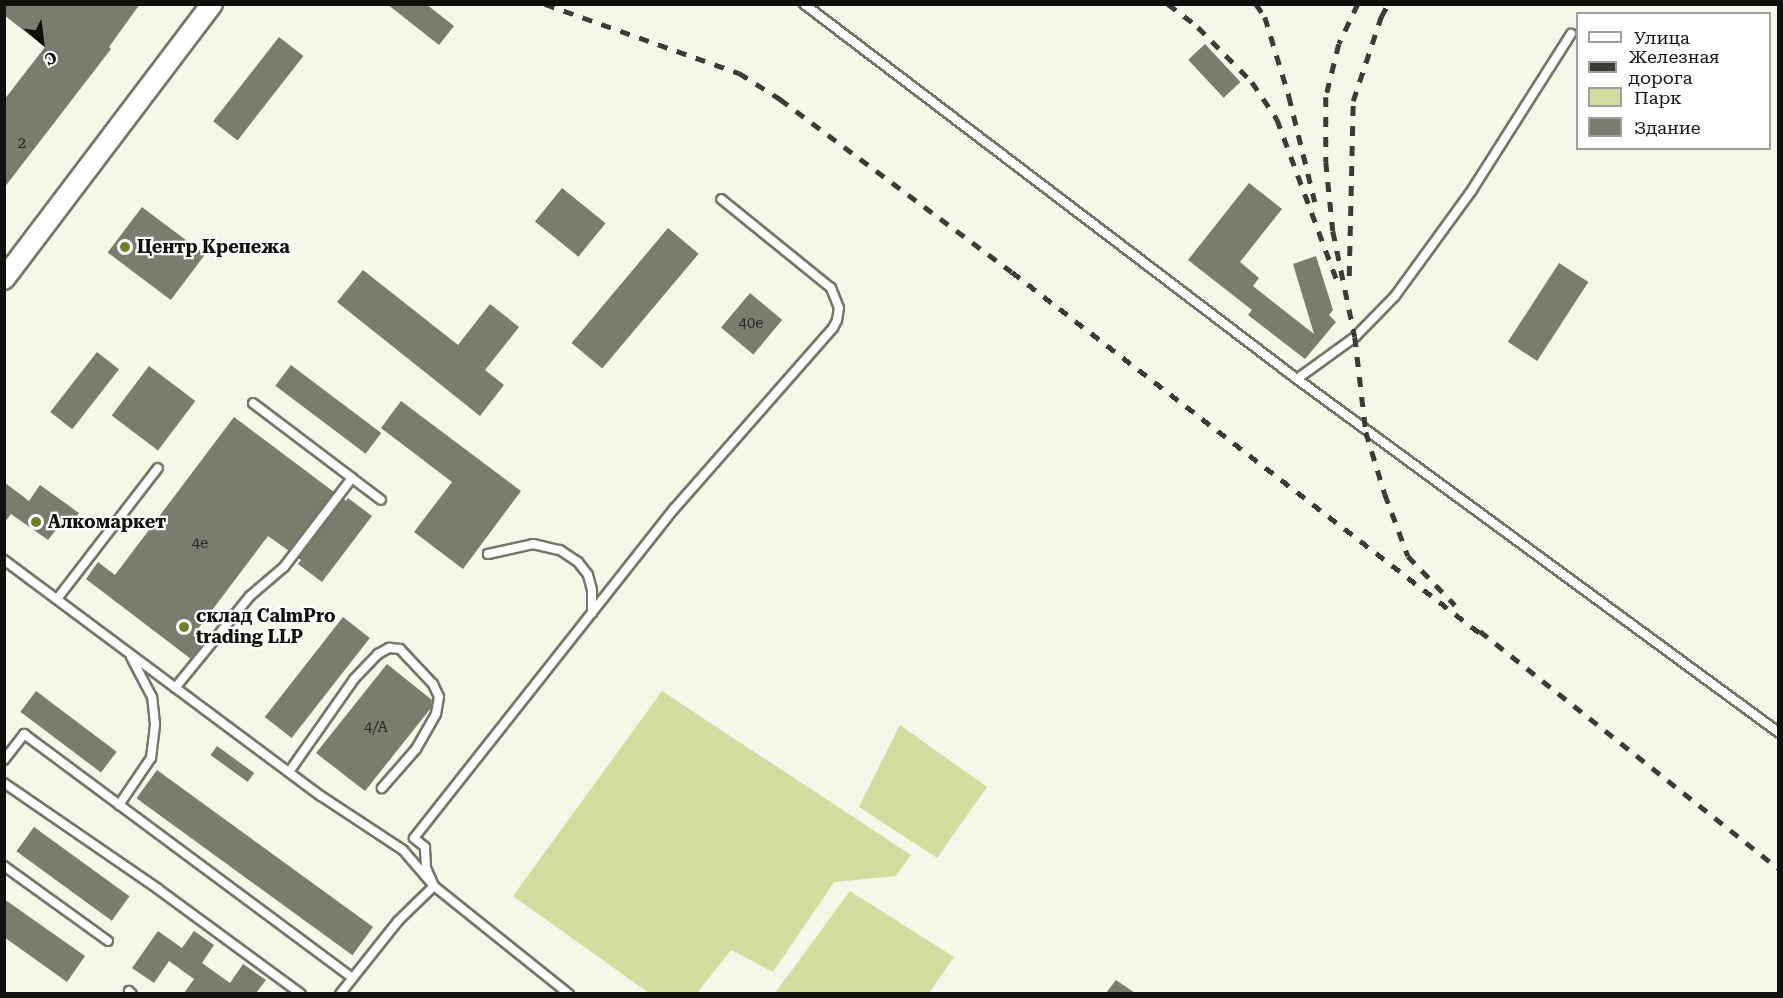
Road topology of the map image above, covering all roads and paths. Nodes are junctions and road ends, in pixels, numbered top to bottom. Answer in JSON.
{"nodes":[{"id":1,"x":212,"y":4,"type":"edge"},
{"id":2,"x":804,"y":4,"type":"edge"},
{"id":3,"x":1571,"y":34,"type":"dead end"},
{"id":4,"x":721,"y":199,"type":"dead end"},
{"id":5,"x":4,"y":279,"type":"edge"},
{"id":6,"x":1297,"y":379,"type":"junction"},
{"id":7,"x":253,"y":403,"type":"dead end"},
{"id":8,"x":158,"y":468,"type":"dead end"},
{"id":9,"x":352,"y":478,"type":"junction"},
{"id":10,"x":381,"y":500,"type":"dead end"},
{"id":11,"x":488,"y":554,"type":"dead end"},
{"id":12,"x":4,"y":560,"type":"edge"},
{"id":13,"x":57,"y":599,"type":"junction"},
{"id":14,"x":592,"y":613,"type":"junction"},
{"id":15,"x":129,"y":653,"type":"junction"},
{"id":16,"x":175,"y":688,"type":"junction"},
{"id":17,"x":1779,"y":732,"type":"edge"},
{"id":18,"x":4,"y":760,"type":"edge"},
{"id":19,"x":289,"y":772,"type":"junction"},
{"id":20,"x":4,"y":783,"type":"edge"},
{"id":21,"x":382,"y":788,"type":"dead end"},
{"id":22,"x":119,"y":805,"type":"junction"},
{"id":23,"x":414,"y":838,"type":"junction"},
{"id":24,"x":403,"y":850,"type":"junction"},
{"id":25,"x":4,"y":866,"type":"edge"},
{"id":26,"x":434,"y":886,"type":"junction"},
{"id":27,"x":108,"y":941,"type":"dead end"},
{"id":28,"x":352,"y":978,"type":"junction"},
{"id":29,"x":301,"y":993,"type":"edge"},
{"id":30,"x":340,"y":993,"type":"edge"},
{"id":31,"x":568,"y":993,"type":"edge"}],
"edges":[{"from":1,"to":5,"type":"street"},
{"from":2,"to":6,"type":"lane"},
{"from":3,"to":6,"type":"lane"},
{"from":4,"to":14,"type":"lane"},
{"from":6,"to":17,"type":"lane"},
{"from":7,"to":9,"type":"lane"},
{"from":8,"to":13,"type":"lane"},
{"from":9,"to":10,"type":"lane"},
{"from":9,"to":16,"type":"lane"},
{"from":11,"to":14,"type":"lane"},
{"from":12,"to":13,"type":"lane"},
{"from":13,"to":15,"type":"lane"},
{"from":14,"to":23,"type":"lane"},
{"from":15,"to":16,"type":"lane"},
{"from":15,"to":22,"type":"lane"},
{"from":16,"to":19,"type":"lane"},
{"from":18,"to":22,"type":"lane"},
{"from":19,"to":21,"type":"lane"},
{"from":19,"to":24,"type":"lane"},
{"from":20,"to":29,"type":"lane"},
{"from":22,"to":28,"type":"lane"},
{"from":23,"to":24,"type":"lane"},
{"from":23,"to":26,"type":"lane"},
{"from":24,"to":26,"type":"lane"},
{"from":25,"to":27,"type":"lane"},
{"from":26,"to":28,"type":"lane"},
{"from":26,"to":31,"type":"lane"},
{"from":28,"to":30,"type":"lane"}]}
